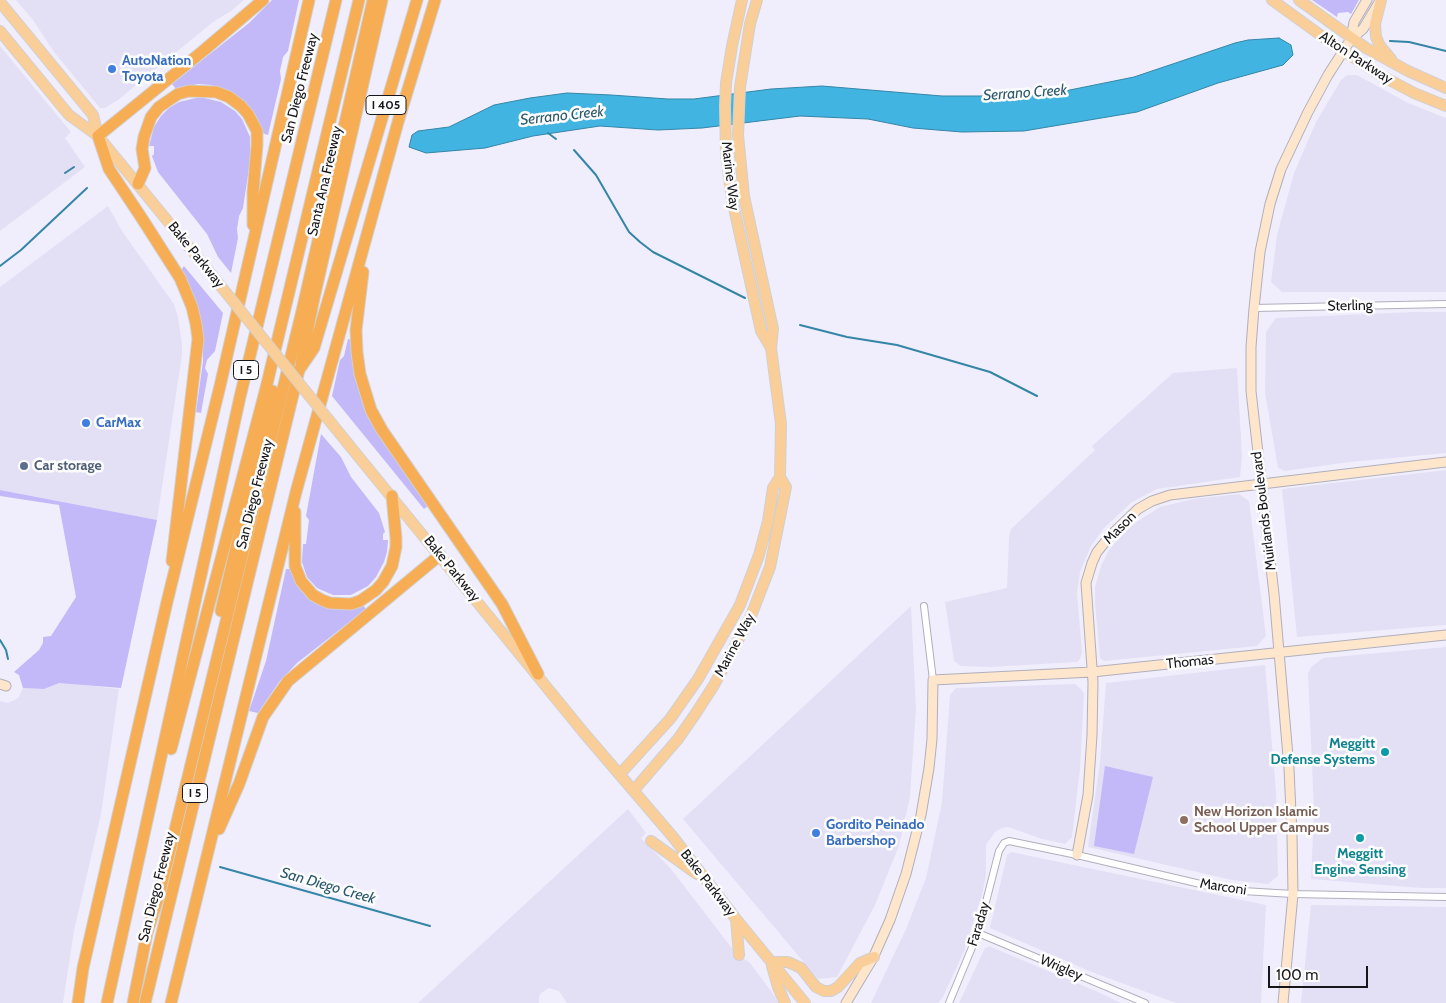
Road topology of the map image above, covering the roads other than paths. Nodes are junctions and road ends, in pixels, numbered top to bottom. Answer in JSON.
{"nodes":[{"id":1,"x":262,"y":0,"type":"edge"},
{"id":2,"x":309,"y":0,"type":"edge"},
{"id":3,"x":336,"y":0,"type":"edge"},
{"id":4,"x":359,"y":0,"type":"edge"},
{"id":5,"x":366,"y":0,"type":"edge"},
{"id":6,"x":373,"y":0,"type":"edge"},
{"id":7,"x":382,"y":0,"type":"edge"},
{"id":8,"x":417,"y":0,"type":"edge"},
{"id":9,"x":435,"y":0,"type":"edge"},
{"id":10,"x":742,"y":0,"type":"edge"},
{"id":11,"x":757,"y":0,"type":"edge"},
{"id":12,"x":1272,"y":0,"type":"edge"},
{"id":13,"x":1299,"y":0,"type":"edge"},
{"id":14,"x":1367,"y":0,"type":"edge"},
{"id":15,"x":1381,"y":0,"type":"edge"},
{"id":16,"x":0,"y":2,"type":"edge"},
{"id":17,"x":0,"y":31,"type":"edge"},
{"id":18,"x":1351,"y":39,"type":"junction"},
{"id":19,"x":1344,"y":52,"type":"junction"},
{"id":20,"x":1395,"y":64,"type":"junction"},
{"id":21,"x":1446,"y":88,"type":"edge"},
{"id":22,"x":1446,"y":106,"type":"edge"},
{"id":23,"x":98,"y":136,"type":"junction"},
{"id":24,"x":138,"y":184,"type":"junction"},
{"id":25,"x":308,"y":228,"type":"junction"},
{"id":26,"x":366,"y":241,"type":"junction"},
{"id":27,"x":252,"y":247,"type":"junction"},
{"id":28,"x":1446,"y":304,"type":"edge"},
{"id":29,"x":1254,"y":308,"type":"junction"},
{"id":30,"x":771,"y":348,"type":"junction"},
{"id":31,"x":299,"y":370,"type":"junction"},
{"id":32,"x":1446,"y":462,"type":"edge"},
{"id":33,"x":780,"y":477,"type":"junction"},
{"id":34,"x":1260,"y":484,"type":"junction"},
{"id":35,"x":296,"y":492,"type":"junction"},
{"id":36,"x":392,"y":496,"type":"junction"},
{"id":37,"x":440,"y":555,"type":"junction"},
{"id":38,"x":168,"y":602,"type":"junction"},
{"id":39,"x":924,"y":606,"type":"dead end"},
{"id":40,"x":1446,"y":635,"type":"edge"},
{"id":41,"x":1279,"y":652,"type":"junction"},
{"id":42,"x":1092,"y":672,"type":"junction"},
{"id":43,"x":538,"y":674,"type":"junction"},
{"id":44,"x":933,"y":680,"type":"junction"},
{"id":45,"x":620,"y":774,"type":"junction"},
{"id":46,"x":634,"y":790,"type":"junction"},
{"id":47,"x":651,"y":841,"type":"dead end"},
{"id":48,"x":1004,"y":843,"type":"joint"},
{"id":49,"x":1077,"y":855,"type":"junction"},
{"id":50,"x":207,"y":856,"type":"junction"},
{"id":51,"x":707,"y":881,"type":"junction"},
{"id":52,"x":1293,"y":894,"type":"junction"},
{"id":53,"x":1446,"y":897,"type":"edge"},
{"id":54,"x":152,"y":918,"type":"junction"},
{"id":55,"x":736,"y":919,"type":"junction"},
{"id":56,"x":123,"y":930,"type":"junction"},
{"id":57,"x":978,"y":933,"type":"junction"},
{"id":58,"x":739,"y":955,"type":"dead end"},
{"id":59,"x":874,"y":957,"type":"junction"},
{"id":60,"x":771,"y":962,"type":"junction"},
{"id":61,"x":78,"y":1003,"type":"edge"},
{"id":62,"x":107,"y":1003,"type":"edge"},
{"id":63,"x":133,"y":1003,"type":"edge"},
{"id":64,"x":145,"y":1003,"type":"edge"},
{"id":65,"x":171,"y":1003,"type":"edge"},
{"id":66,"x":784,"y":1003,"type":"edge"},
{"id":67,"x":805,"y":1003,"type":"edge"},
{"id":68,"x":846,"y":1003,"type":"edge"},
{"id":69,"x":949,"y":1003,"type":"edge"},
{"id":70,"x":1145,"y":1003,"type":"edge"},
{"id":71,"x":1283,"y":1003,"type":"edge"}],
"edges":[{"from":1,"to":23,"type":"highway"},
{"from":2,"to":27,"type":"highway"},
{"from":3,"to":56,"type":"highway","name":"San Diego Freeway","number":"I 5"},
{"from":4,"to":25,"type":"highway"},
{"from":5,"to":25,"type":"highway"},
{"from":6,"to":54,"type":"highway"},
{"from":7,"to":31,"type":"highway","name":"Santa Ana Freeway","number":"I 5"},
{"from":8,"to":31,"type":"highway","name":"San Diego Freeway","number":"I 405"},
{"from":9,"to":26,"type":"highway"},
{"from":10,"to":30,"type":"main road","name":"Marine Way"},
{"from":11,"to":30,"type":"main road","name":"Marine Way"},
{"from":12,"to":19,"type":"main road","name":"Alton Parkway"},
{"from":13,"to":18,"type":"main road","name":"Alton Parkway"},
{"from":14,"to":18,"type":"street"},
{"from":15,"to":18,"type":"street"},
{"from":15,"to":20,"type":"main road"},
{"from":16,"to":23,"type":"main road","name":"Bake Parkway"},
{"from":17,"to":23,"type":"main road","name":"Bake Parkway"},
{"from":18,"to":19,"type":"street","name":"Muirlands Boulevard"},
{"from":18,"to":20,"type":"main road","name":"Alton Parkway"},
{"from":19,"to":22,"type":"main road","name":"Alton Parkway"},
{"from":19,"to":29,"type":"street","name":"Muirlands Boulevard"},
{"from":20,"to":21,"type":"main road","name":"Alton Parkway"},
{"from":23,"to":24,"type":"main road","name":"Bake Parkway"},
{"from":23,"to":38,"type":"highway"},
{"from":24,"to":27,"type":"highway"},
{"from":24,"to":36,"type":"main road","name":"Bake Parkway","bridge":true},
{"from":25,"to":54,"type":"highway"},
{"from":25,"to":56,"type":"highway"},
{"from":26,"to":35,"type":"highway"},
{"from":26,"to":43,"type":"highway"},
{"from":27,"to":38,"type":"highway"},
{"from":28,"to":29,"type":"street","name":"Sterling"},
{"from":29,"to":34,"type":"street","name":"Muirlands Boulevard"},
{"from":30,"to":33,"type":"main road","name":"Marine Way"},
{"from":31,"to":64,"type":"highway","name":"San Diego Freeway","number":"I 5"},
{"from":32,"to":34,"type":"street","name":"Mason"},
{"from":33,"to":45,"type":"main road","name":"Marine Way"},
{"from":33,"to":46,"type":"main road","name":"Marine Way"},
{"from":34,"to":41,"type":"street","name":"Muirlands Boulevard"},
{"from":34,"to":42,"type":"street","name":"Mason"},
{"from":35,"to":36,"type":"highway"},
{"from":35,"to":50,"type":"highway"},
{"from":36,"to":37,"type":"main road","name":"Bake Parkway"},
{"from":37,"to":43,"type":"main road","name":"Bake Parkway"},
{"from":37,"to":50,"type":"highway"},
{"from":38,"to":61,"type":"highway"},
{"from":39,"to":44,"type":"street"},
{"from":40,"to":41,"type":"street","name":"Thomas"},
{"from":41,"to":42,"type":"street","name":"Thomas"},
{"from":41,"to":52,"type":"street","name":"Muirlands Boulevard"},
{"from":42,"to":44,"type":"street","name":"Thomas"},
{"from":42,"to":49,"type":"street","name":"Mason"},
{"from":43,"to":45,"type":"main road","name":"Bake Parkway"},
{"from":44,"to":59,"type":"street"},
{"from":45,"to":46,"type":"main road","name":"Bake Parkway"},
{"from":46,"to":51,"type":"main road","name":"Bake Parkway"},
{"from":47,"to":51,"type":"main road"},
{"from":48,"to":49,"type":"street","name":"Marconi"},
{"from":48,"to":57,"type":"street","name":"Faraday"},
{"from":49,"to":52,"type":"street","name":"Marconi"},
{"from":50,"to":65,"type":"highway"},
{"from":51,"to":55,"type":"main road","name":"Bake Parkway"},
{"from":52,"to":53,"type":"street","name":"Marconi"},
{"from":52,"to":71,"type":"street","name":"Muirlands Boulevard"},
{"from":54,"to":63,"type":"highway"},
{"from":55,"to":58,"type":"main road"},
{"from":55,"to":60,"type":"main road","name":"Bake Parkway"},
{"from":56,"to":62,"type":"highway","name":"San Diego Freeway","number":"I 5"},
{"from":57,"to":69,"type":"street","name":"Faraday"},
{"from":57,"to":70,"type":"street","name":"Wrigley"},
{"from":59,"to":60,"type":"main road"},
{"from":59,"to":68,"type":"street"},
{"from":60,"to":66,"type":"main road"},
{"from":60,"to":67,"type":"main road","name":"Bake Parkway"}]}
